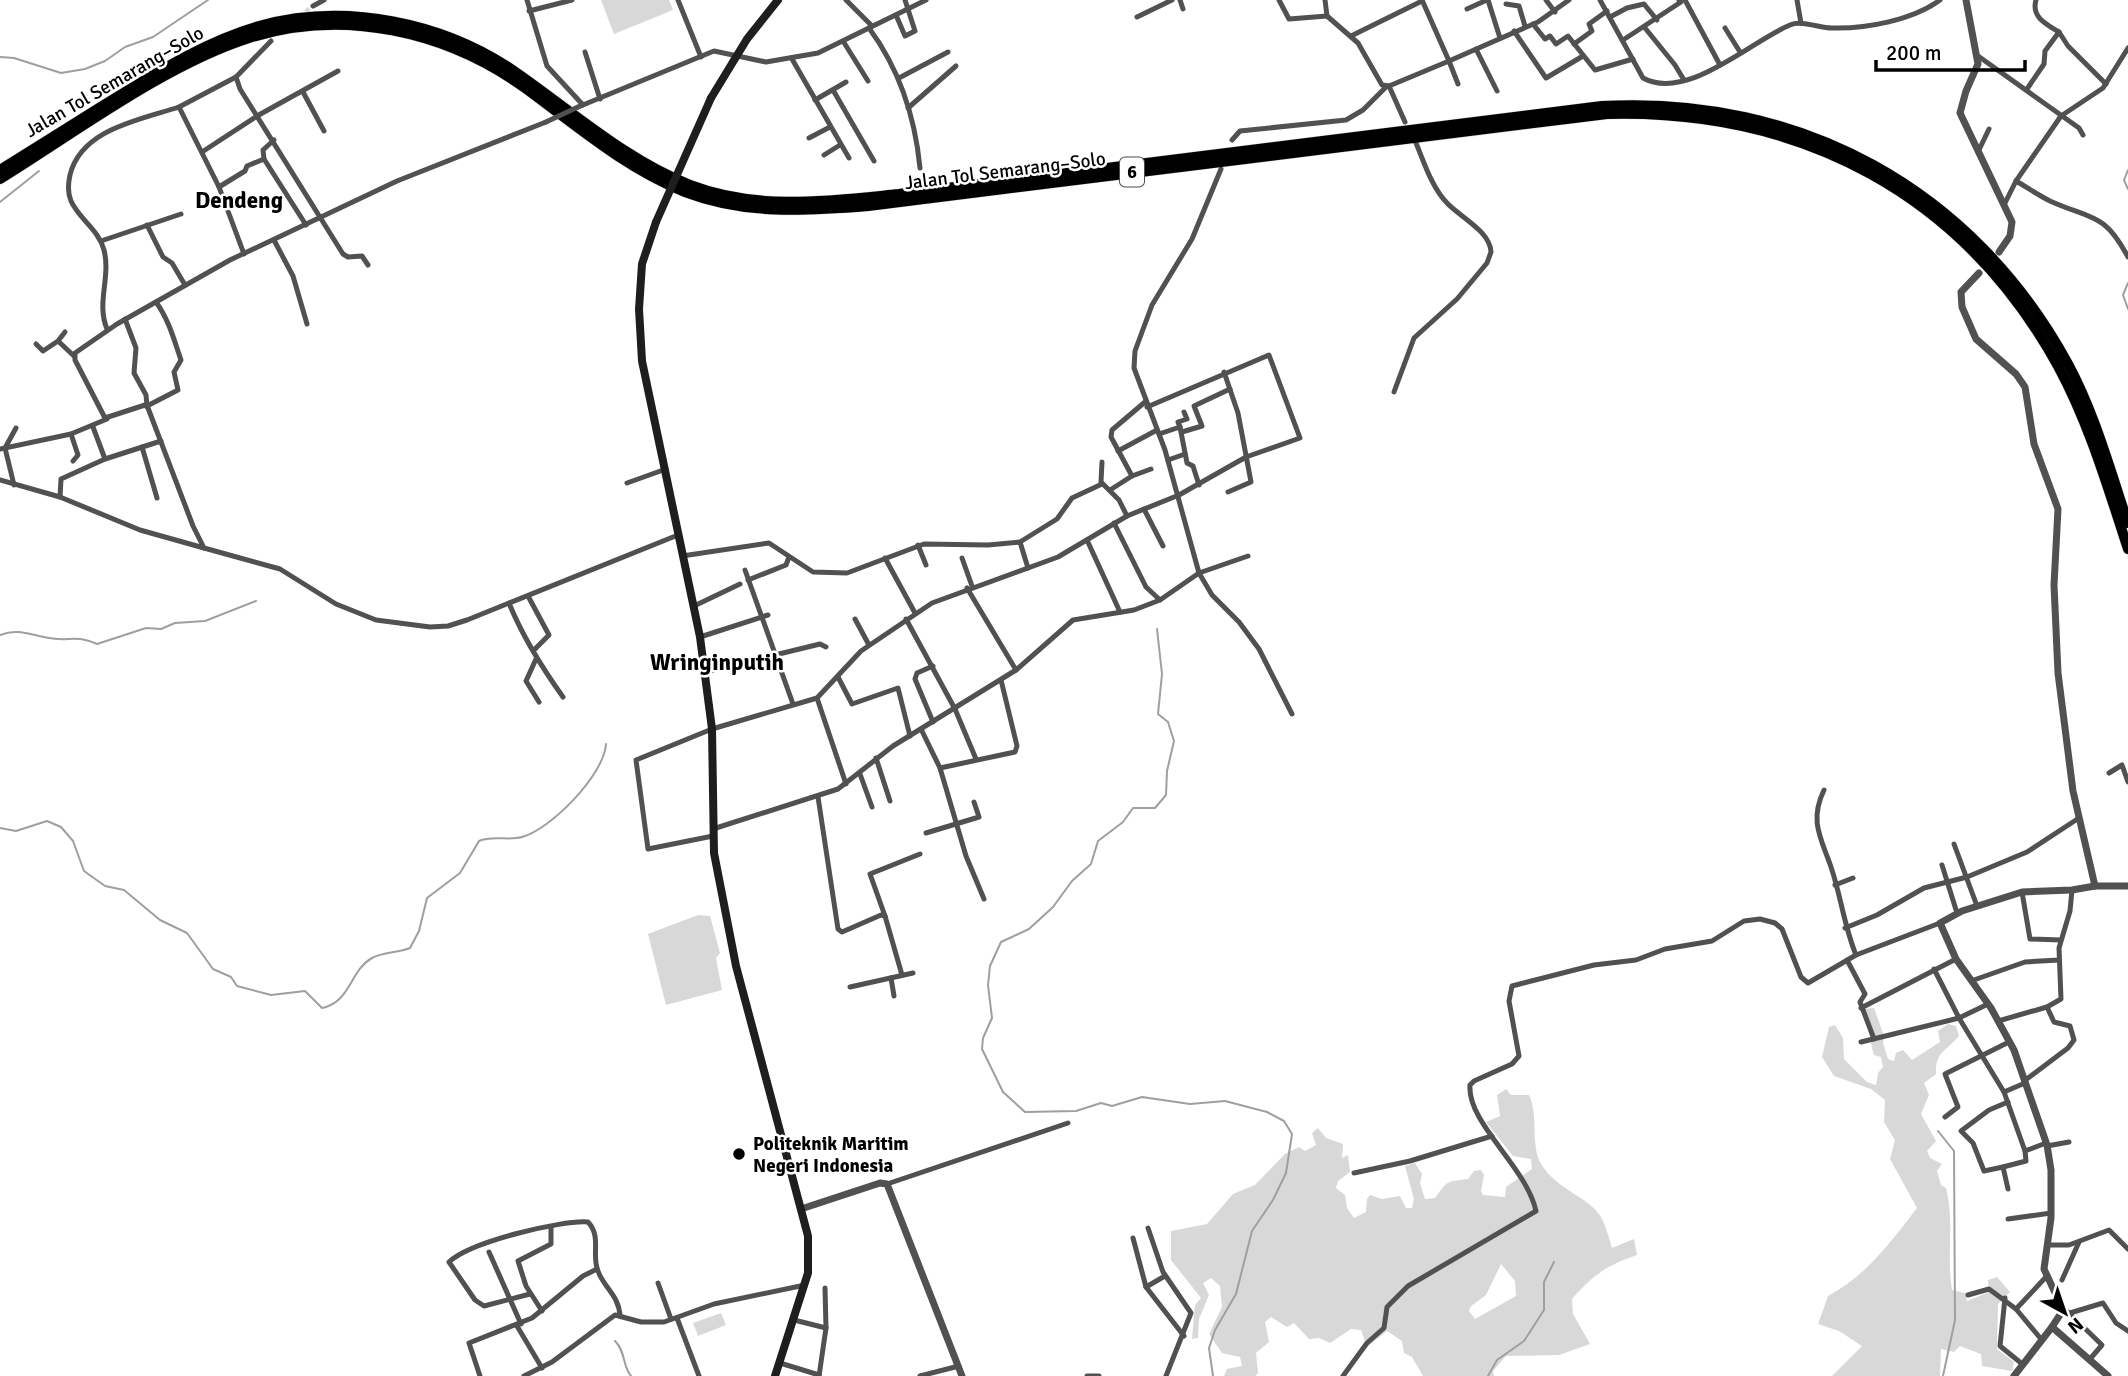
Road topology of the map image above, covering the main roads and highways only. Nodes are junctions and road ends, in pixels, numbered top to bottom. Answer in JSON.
{"nodes":[{"id":1,"x":778,"y":0,"type":"edge"},
{"id":2,"x":0,"y":170,"type":"edge"},
{"id":3,"x":0,"y":179,"type":"edge"},
{"id":4,"x":2128,"y":523,"type":"edge"},
{"id":5,"x":2128,"y":549,"type":"edge"},
{"id":6,"x":775,"y":1376,"type":"edge"}],
"edges":[{"from":1,"to":6,"type":"main road","bridge":true},
{"from":2,"to":4,"type":"highway","name":"Jalan Tol Semarang–Solo","number":"6"},
{"from":3,"to":5,"type":"highway","name":"Jalan Tol Semarang–Solo","number":"6"}]}
